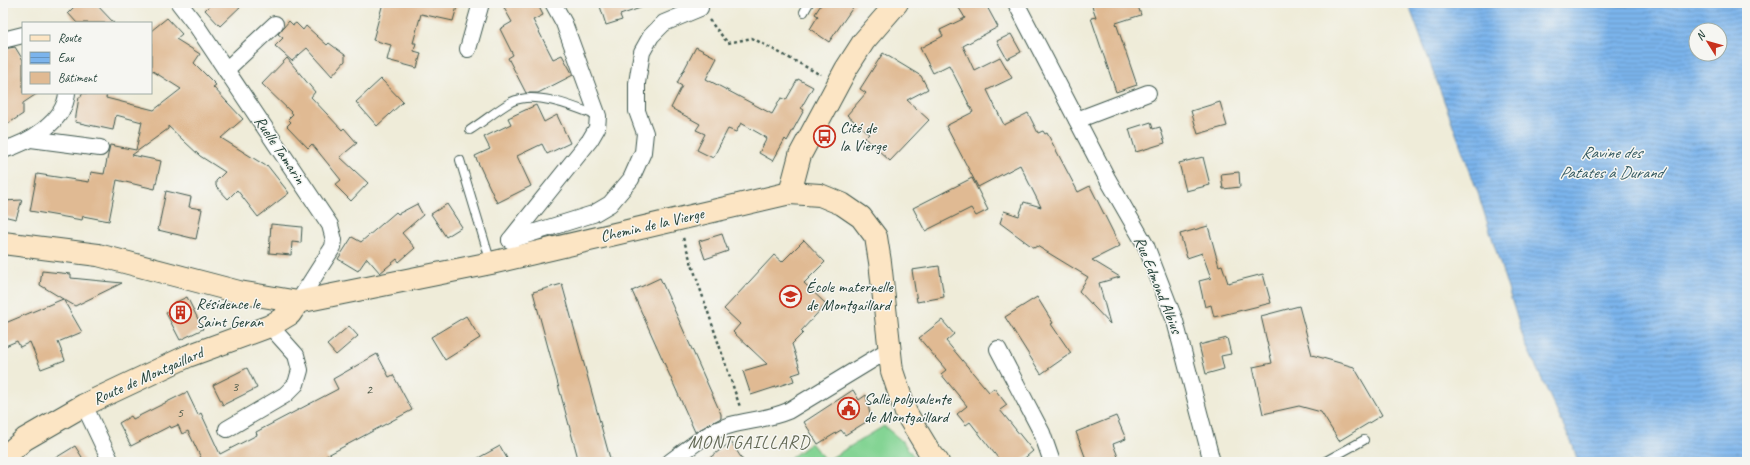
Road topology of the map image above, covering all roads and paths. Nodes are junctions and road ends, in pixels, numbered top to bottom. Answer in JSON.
{"nodes":[{"id":1,"x":179,"y":3,"type":"edge"},
{"id":2,"x":481,"y":3,"type":"edge"},
{"id":3,"x":553,"y":3,"type":"edge"},
{"id":4,"x":809,"y":3,"type":"edge"},
{"id":5,"x":897,"y":3,"type":"edge"},
{"id":6,"x":1016,"y":3,"type":"edge"},
{"id":7,"x":700,"y":8,"type":"joint"},
{"id":8,"x":804,"y":12,"type":"dead end"},
{"id":9,"x":275,"y":24,"type":"dead end"},
{"id":10,"x":22,"y":35,"type":"edge"},
{"id":11,"x":3,"y":40,"type":"edge"},
{"id":12,"x":468,"y":49,"type":"dead end"},
{"id":13,"x":226,"y":70,"type":"junction"},
{"id":14,"x":838,"y":84,"type":"junction"},
{"id":15,"x":1148,"y":93,"type":"dead end"},
{"id":16,"x":67,"y":94,"type":"edge"},
{"id":17,"x":598,"y":116,"type":"junction"},
{"id":18,"x":1077,"y":120,"type":"junction"},
{"id":19,"x":470,"y":130,"type":"dead end"},
{"id":20,"x":31,"y":139,"type":"junction"},
{"id":21,"x":100,"y":148,"type":"dead end"},
{"id":22,"x":3,"y":150,"type":"edge"},
{"id":23,"x":460,"y":160,"type":"dead end"},
{"id":24,"x":790,"y":193,"type":"junction"},
{"id":25,"x":677,"y":220,"type":"junction"},
{"id":26,"x":510,"y":240,"type":"junction"},
{"id":27,"x":3,"y":244,"type":"edge"},
{"id":28,"x":491,"y":263,"type":"junction"},
{"id":29,"x":298,"y":302,"type":"junction"},
{"id":30,"x":270,"y":326,"type":"junction"},
{"id":31,"x":890,"y":348,"type":"junction"},
{"id":32,"x":998,"y":349,"type":"dead end"},
{"id":33,"x":84,"y":405,"type":"junction"},
{"id":34,"x":745,"y":423,"type":"junction"},
{"id":35,"x":227,"y":429,"type":"dead end"},
{"id":36,"x":1364,"y":440,"type":"dead end"},
{"id":37,"x":5,"y":462,"type":"edge"},
{"id":38,"x":111,"y":462,"type":"edge"},
{"id":39,"x":670,"y":462,"type":"edge"},
{"id":40,"x":938,"y":462,"type":"edge"},
{"id":41,"x":1052,"y":462,"type":"edge"},
{"id":42,"x":1212,"y":462,"type":"edge"},
{"id":43,"x":1324,"y":462,"type":"edge"}],
"edges":[{"from":1,"to":13,"type":"street","name":"Ruelle Tamarin"},
{"from":2,"to":12,"type":"street"},
{"from":3,"to":17,"type":"street"},
{"from":4,"to":8,"type":"lane"},
{"from":5,"to":14,"type":"street"},
{"from":6,"to":18,"type":"street","name":"Rue Edmond Albius"},
{"from":7,"to":14,"type":"path"},
{"from":7,"to":26,"type":"street"},
{"from":9,"to":13,"type":"street"},
{"from":10,"to":11,"type":"street"},
{"from":13,"to":29,"type":"street","name":"Ruelle Tamarin"},
{"from":14,"to":24,"type":"street"},
{"from":15,"to":18,"type":"street"},
{"from":16,"to":20,"type":"street"},
{"from":17,"to":19,"type":"lane"},
{"from":17,"to":26,"type":"street"},
{"from":18,"to":42,"type":"street","name":"Rue Edmond Albius"},
{"from":20,"to":21,"type":"street"},
{"from":20,"to":22,"type":"street"},
{"from":23,"to":28,"type":"lane"},
{"from":24,"to":25,"type":"street","name":"Chemin de la Vierge"},
{"from":24,"to":31,"type":"street","name":"Chemin de la Vierge"},
{"from":25,"to":28,"type":"street","name":"Chemin de la Vierge"},
{"from":25,"to":34,"type":"path"},
{"from":26,"to":28,"type":"street"},
{"from":27,"to":29,"type":"street"},
{"from":28,"to":29,"type":"street","name":"Chemin de la Vierge"},
{"from":29,"to":30,"type":"street","name":"Route de Montgaillard"},
{"from":30,"to":33,"type":"street","name":"Route de Montgaillard"},
{"from":30,"to":35,"type":"street"},
{"from":31,"to":34,"type":"street"},
{"from":31,"to":40,"type":"street","name":"Chemin de la Vierge"},
{"from":32,"to":41,"type":"street"},
{"from":33,"to":37,"type":"street","name":"Route de Montgaillard"},
{"from":33,"to":38,"type":"street"},
{"from":34,"to":39,"type":"street"},
{"from":36,"to":43,"type":"lane"}]}
